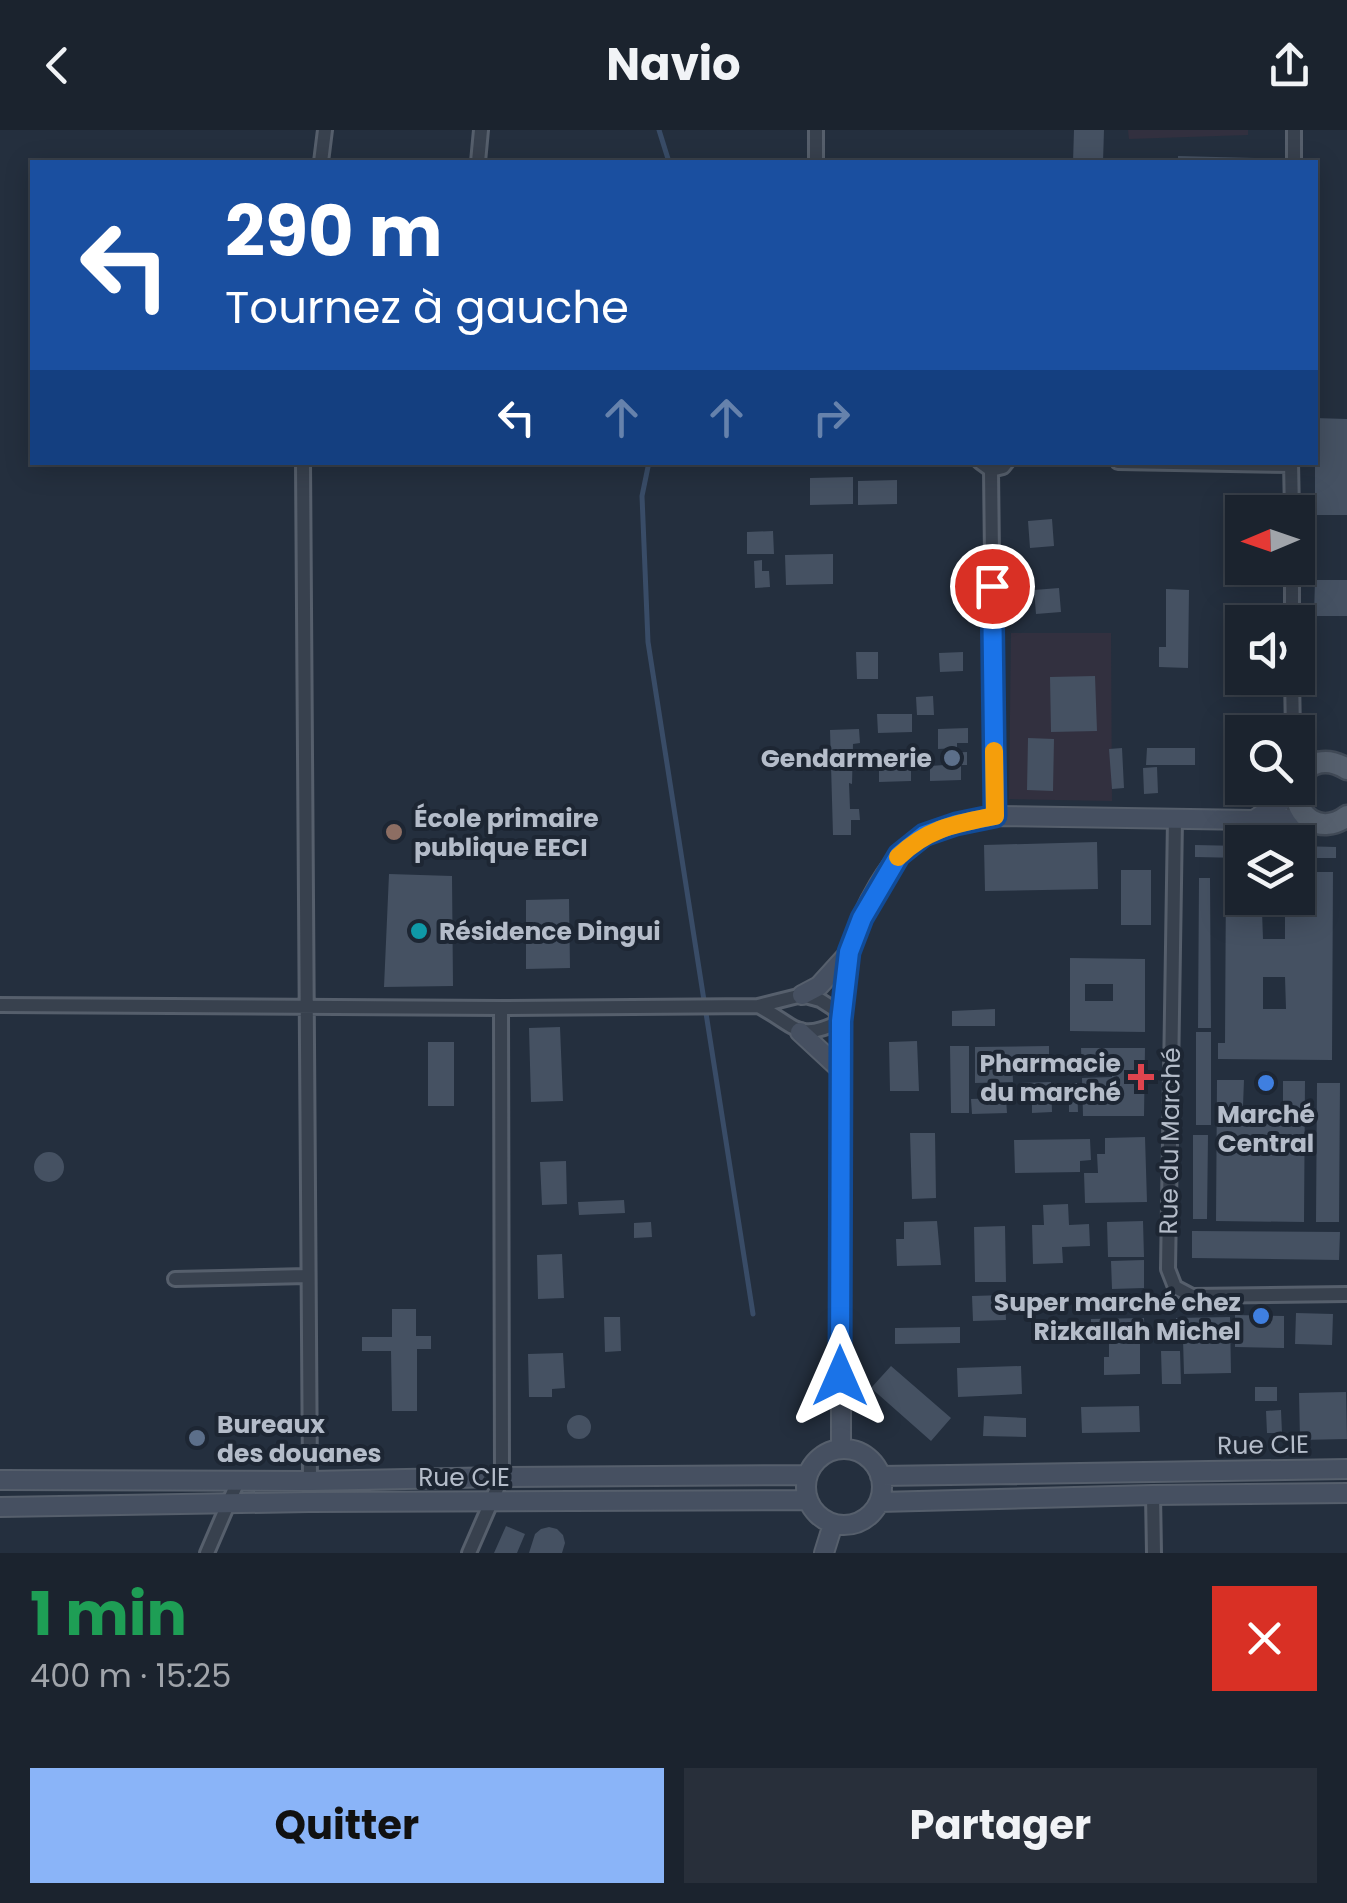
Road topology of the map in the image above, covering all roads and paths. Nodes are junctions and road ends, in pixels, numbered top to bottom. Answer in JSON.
{"nodes":[{"id":1,"x":326,"y":130,"type":"edge"},
{"id":2,"x":480,"y":130,"type":"edge"},
{"id":3,"x":816,"y":130,"type":"edge"},
{"id":4,"x":1294,"y":130,"type":"edge"},
{"id":5,"x":321,"y":160,"type":"edge"},
{"id":6,"x":478,"y":160,"type":"edge"},
{"id":7,"x":816,"y":160,"type":"edge"},
{"id":8,"x":1294,"y":160,"type":"edge"},
{"id":9,"x":303,"y":465,"type":"edge"},
{"id":10,"x":1291,"y":465,"type":"edge"},
{"id":11,"x":985,"y":466,"type":"edge"},
{"id":12,"x":1292,"y":495,"type":"edge"},
{"id":13,"x":1345,"y":766,"type":"edge"},
{"id":14,"x":1315,"y":767,"type":"edge"},
{"id":15,"x":1269,"y":805,"type":"edge"},
{"id":16,"x":1298,"y":805,"type":"edge"},
{"id":17,"x":995,"y":816,"type":"junction"},
{"id":18,"x":1307,"y":818,"type":"junction"},
{"id":19,"x":1175,"y":819,"type":"junction"},
{"id":20,"x":1253,"y":820,"type":"junction"},
{"id":21,"x":1345,"y":822,"type":"edge"},
{"id":22,"x":849,"y":952,"type":"junction"},
{"id":23,"x":802,"y":994,"type":"junction"},
{"id":24,"x":0,"y":1004,"type":"edge"},
{"id":25,"x":758,"y":1006,"type":"junction"},
{"id":26,"x":306,"y":1008,"type":"junction"},
{"id":27,"x":501,"y":1008,"type":"junction"},
{"id":28,"x":841,"y":1021,"type":"junction"},
{"id":29,"x":800,"y":1032,"type":"junction"},
{"id":30,"x":841,"y":1070,"type":"junction"},
{"id":31,"x":307,"y":1276,"type":"junction"},
{"id":32,"x":175,"y":1278,"type":"dead end"},
{"id":33,"x":1347,"y":1294,"type":"edge"},
{"id":34,"x":841,"y":1448,"type":"junction"},
{"id":35,"x":1347,"y":1468,"type":"edge"},
{"id":36,"x":807,"y":1475,"type":"junction"},
{"id":37,"x":880,"y":1476,"type":"junction"},
{"id":38,"x":502,"y":1477,"type":"junction"},
{"id":39,"x":0,"y":1480,"type":"edge"},
{"id":40,"x":238,"y":1481,"type":"junction"},
{"id":41,"x":310,"y":1481,"type":"junction"},
{"id":42,"x":1347,"y":1494,"type":"edge"},
{"id":43,"x":1153,"y":1495,"type":"junction"},
{"id":44,"x":808,"y":1500,"type":"junction"},
{"id":45,"x":492,"y":1502,"type":"junction"},
{"id":46,"x":879,"y":1502,"type":"junction"},
{"id":47,"x":229,"y":1504,"type":"junction"},
{"id":48,"x":0,"y":1507,"type":"edge"},
{"id":49,"x":833,"y":1524,"type":"junction"},
{"id":50,"x":207,"y":1553,"type":"edge"},
{"id":51,"x":469,"y":1553,"type":"edge"},
{"id":52,"x":824,"y":1553,"type":"edge"},
{"id":53,"x":1154,"y":1553,"type":"edge"}],
"edges":[{"from":1,"to":5,"type":"street"},
{"from":2,"to":6,"type":"street"},
{"from":3,"to":7,"type":"street"},
{"from":4,"to":8,"type":"street"},
{"from":9,"to":26,"type":"street"},
{"from":10,"to":12,"type":"street"},
{"from":11,"to":17,"type":"street"},
{"from":13,"to":14,"type":"main road"},
{"from":15,"to":20,"type":"street"},
{"from":16,"to":18,"type":"main road"},
{"from":17,"to":19,"type":"street"},
{"from":17,"to":22,"type":"street"},
{"from":18,"to":20,"type":"street"},
{"from":18,"to":21,"type":"main road"},
{"from":19,"to":20,"type":"street"},
{"from":19,"to":33,"type":"street","name":"Rue du Marché"},
{"from":22,"to":23,"type":"street"},
{"from":22,"to":28,"type":"street"},
{"from":23,"to":25,"type":"street"},
{"from":23,"to":28,"type":"street"},
{"from":24,"to":26,"type":"street"},
{"from":25,"to":27,"type":"street"},
{"from":25,"to":29,"type":"street"},
{"from":26,"to":27,"type":"street"},
{"from":26,"to":31,"type":"street"},
{"from":27,"to":38,"type":"street"},
{"from":28,"to":29,"type":"street"},
{"from":28,"to":30,"type":"street"},
{"from":29,"to":30,"type":"street"},
{"from":30,"to":34,"type":"street"},
{"from":31,"to":32,"type":"street"},
{"from":31,"to":41,"type":"street"},
{"from":34,"to":36,"type":"street"},
{"from":34,"to":37,"type":"street"},
{"from":35,"to":37,"type":"street","name":"Rue CIE"},
{"from":36,"to":38,"type":"street","name":"Rue CIE"},
{"from":36,"to":44,"type":"street"},
{"from":37,"to":46,"type":"street"},
{"from":38,"to":41,"type":"street","name":"Rue CIE"},
{"from":38,"to":45,"type":"street"},
{"from":39,"to":40,"type":"street","name":"Rue CIE"},
{"from":40,"to":41,"type":"street","name":"Rue CIE"},
{"from":40,"to":47,"type":"street"},
{"from":42,"to":43,"type":"street","name":"Rue CIE"},
{"from":43,"to":46,"type":"street","name":"Rue CIE"},
{"from":43,"to":53,"type":"street"},
{"from":44,"to":45,"type":"street","name":"Rue CIE"},
{"from":44,"to":49,"type":"street"},
{"from":45,"to":47,"type":"street","name":"Rue CIE"},
{"from":45,"to":51,"type":"street"},
{"from":46,"to":49,"type":"street"},
{"from":47,"to":48,"type":"street","name":"Rue CIE"},
{"from":47,"to":50,"type":"street"},
{"from":49,"to":52,"type":"street"}]}
